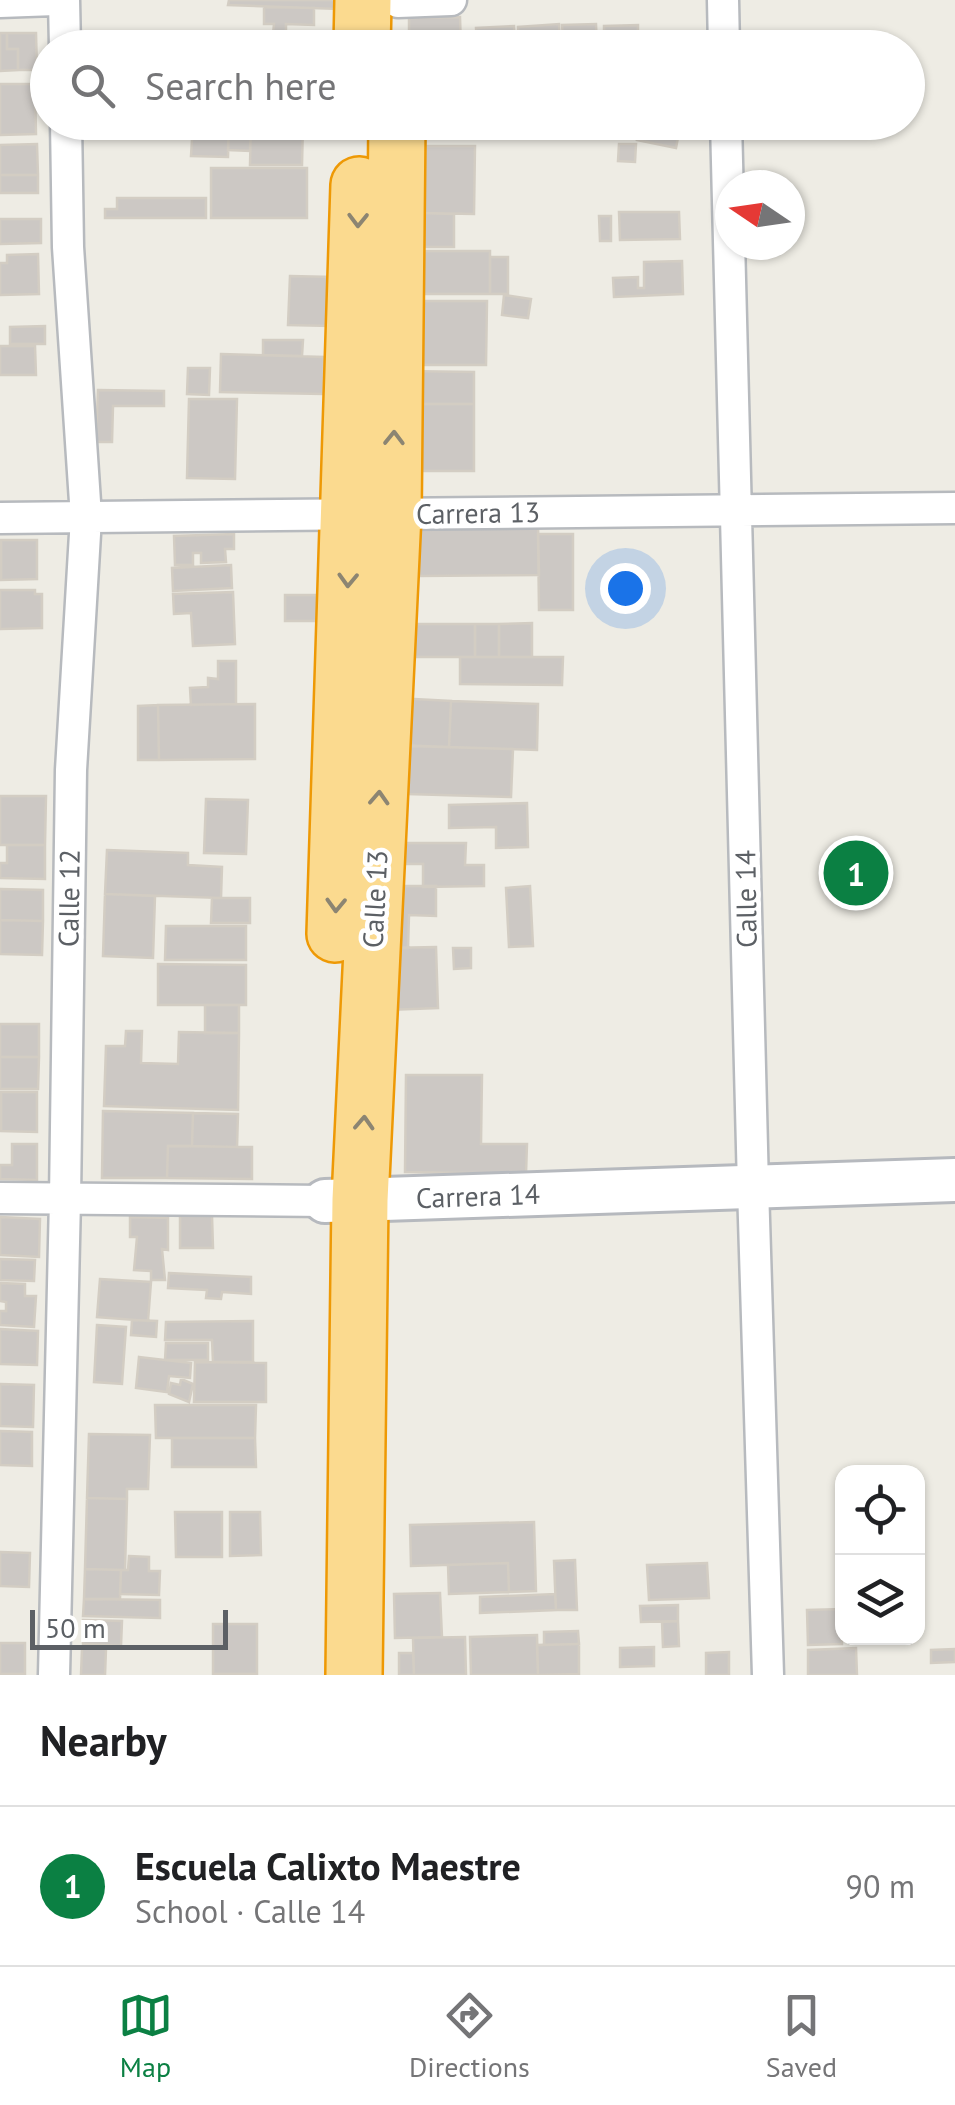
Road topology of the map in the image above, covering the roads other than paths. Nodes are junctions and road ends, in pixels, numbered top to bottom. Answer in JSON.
{"nodes":[{"id":1,"x":54,"y":0,"type":"edge"},
{"id":2,"x":64,"y":0,"type":"edge"},
{"id":3,"x":723,"y":0,"type":"edge"},
{"id":4,"x":0,"y":2,"type":"edge"},
{"id":5,"x":402,"y":10,"type":"edge"},
{"id":6,"x":65,"y":30,"type":"edge"},
{"id":7,"x":381,"y":30,"type":"edge"},
{"id":8,"x":724,"y":30,"type":"edge"},
{"id":9,"x":66,"y":140,"type":"edge"},
{"id":10,"x":361,"y":140,"type":"edge"},
{"id":11,"x":396,"y":140,"type":"edge"},
{"id":12,"x":727,"y":140,"type":"edge"},
{"id":13,"x":955,"y":508,"type":"edge"},
{"id":14,"x":738,"y":510,"type":"junction"},
{"id":15,"x":372,"y":514,"type":"junction"},
{"id":16,"x":86,"y":517,"type":"junction"},
{"id":17,"x":0,"y":518,"type":"edge"},
{"id":18,"x":955,"y":1180,"type":"edge"},
{"id":19,"x":752,"y":1187,"type":"junction"},
{"id":20,"x":0,"y":1198,"type":"edge"},
{"id":21,"x":66,"y":1199,"type":"junction"},
{"id":22,"x":343,"y":1200,"type":"junction"},
{"id":23,"x":54,"y":1675,"type":"edge"},
{"id":24,"x":321,"y":1675,"type":"edge"},
{"id":25,"x":354,"y":1675,"type":"edge"},
{"id":26,"x":768,"y":1675,"type":"edge"}],
"edges":[{"from":1,"to":4,"type":"street"},
{"from":2,"to":6,"type":"street"},
{"from":3,"to":8,"type":"street"},
{"from":5,"to":7,"type":"highway"},
{"from":9,"to":16,"type":"street","name":"Calle 12"},
{"from":10,"to":15,"type":"highway","name":"Calle 13","one_way":true},
{"from":15,"to":11,"type":"highway","name":"Calle 13","one_way":true},
{"from":12,"to":14,"type":"street","name":"Calle 14"},
{"from":13,"to":14,"type":"street","name":"Carrera 13"},
{"from":14,"to":15,"type":"street","name":"Carrera 13"},
{"from":14,"to":19,"type":"street","name":"Calle 14"},
{"from":15,"to":16,"type":"street","name":"Carrera 13"},
{"from":15,"to":22,"type":"highway","name":"Calle 13"},
{"from":16,"to":17,"type":"street","name":"Carrera 13"},
{"from":16,"to":21,"type":"street","name":"Calle 12"},
{"from":18,"to":19,"type":"street","name":"Carrera 14"},
{"from":19,"to":22,"type":"street","name":"Carrera 14"},
{"from":19,"to":26,"type":"street","name":"Calle 14"},
{"from":20,"to":21,"type":"street","name":"Carrera 14"},
{"from":21,"to":22,"type":"street","name":"Carrera 14"},
{"from":21,"to":23,"type":"street","name":"Calle 12"},
{"from":22,"to":24,"type":"highway","name":"Calle 13"},
{"from":22,"to":25,"type":"highway","name":"Calle 13"}]}
